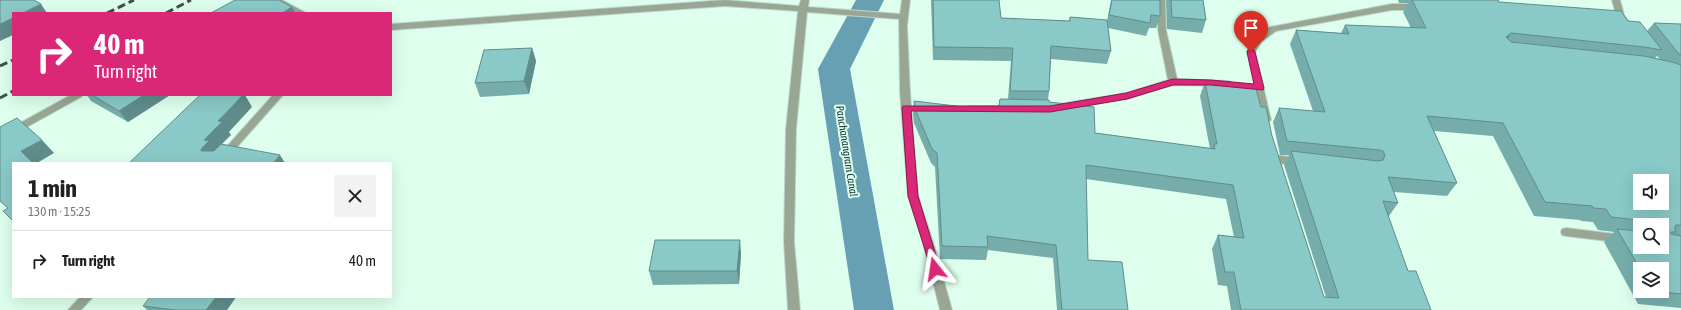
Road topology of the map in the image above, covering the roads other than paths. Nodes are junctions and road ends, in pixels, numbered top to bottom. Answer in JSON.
{"nodes":[{"id":1,"x":275,"y":0,"type":"edge"},
{"id":2,"x":906,"y":0,"type":"edge"},
{"id":3,"x":1161,"y":0,"type":"edge"},
{"id":4,"x":1616,"y":0,"type":"edge"},
{"id":5,"x":804,"y":4,"type":"edge"},
{"id":6,"x":1431,"y":7,"type":"edge"},
{"id":7,"x":300,"y":12,"type":"edge"},
{"id":8,"x":904,"y":17,"type":"junction"},
{"id":9,"x":392,"y":27,"type":"edge"},
{"id":10,"x":1629,"y":27,"type":"edge"},
{"id":11,"x":1173,"y":82,"type":"junction"},
{"id":12,"x":1260,"y":88,"type":"junction"},
{"id":13,"x":76,"y":96,"type":"edge"},
{"id":14,"x":277,"y":96,"type":"edge"},
{"id":15,"x":958,"y":109,"type":"edge"},
{"id":16,"x":1018,"y":109,"type":"edge"},
{"id":17,"x":1050,"y":109,"type":"edge"},
{"id":18,"x":1267,"y":126,"type":"edge"},
{"id":19,"x":0,"y":138,"type":"edge"},
{"id":20,"x":1275,"y":158,"type":"edge"},
{"id":21,"x":218,"y":162,"type":"edge"},
{"id":22,"x":1307,"y":162,"type":"edge"},
{"id":23,"x":1566,"y":232,"type":"dead end"},
{"id":24,"x":1633,"y":240,"type":"edge"},
{"id":25,"x":85,"y":298,"type":"edge"},
{"id":26,"x":74,"y":310,"type":"edge"},
{"id":27,"x":794,"y":310,"type":"edge"},
{"id":28,"x":946,"y":310,"type":"edge"}],
"edges":[{"from":1,"to":7,"type":"street"},
{"from":2,"to":8,"type":"street"},
{"from":3,"to":11,"type":"street"},
{"from":4,"to":10,"type":"street"},
{"from":5,"to":8,"type":"street"},
{"from":5,"to":9,"type":"street"},
{"from":5,"to":27,"type":"street"},
{"from":6,"to":12,"type":"street"},
{"from":8,"to":28,"type":"street"},
{"from":11,"to":12,"type":"street"},
{"from":11,"to":17,"type":"street"},
{"from":12,"to":18,"type":"street"},
{"from":13,"to":19,"type":"street"},
{"from":14,"to":21,"type":"street"},
{"from":15,"to":16,"type":"street"},
{"from":20,"to":22,"type":"street"},
{"from":23,"to":24,"type":"street"},
{"from":25,"to":26,"type":"street"}]}
